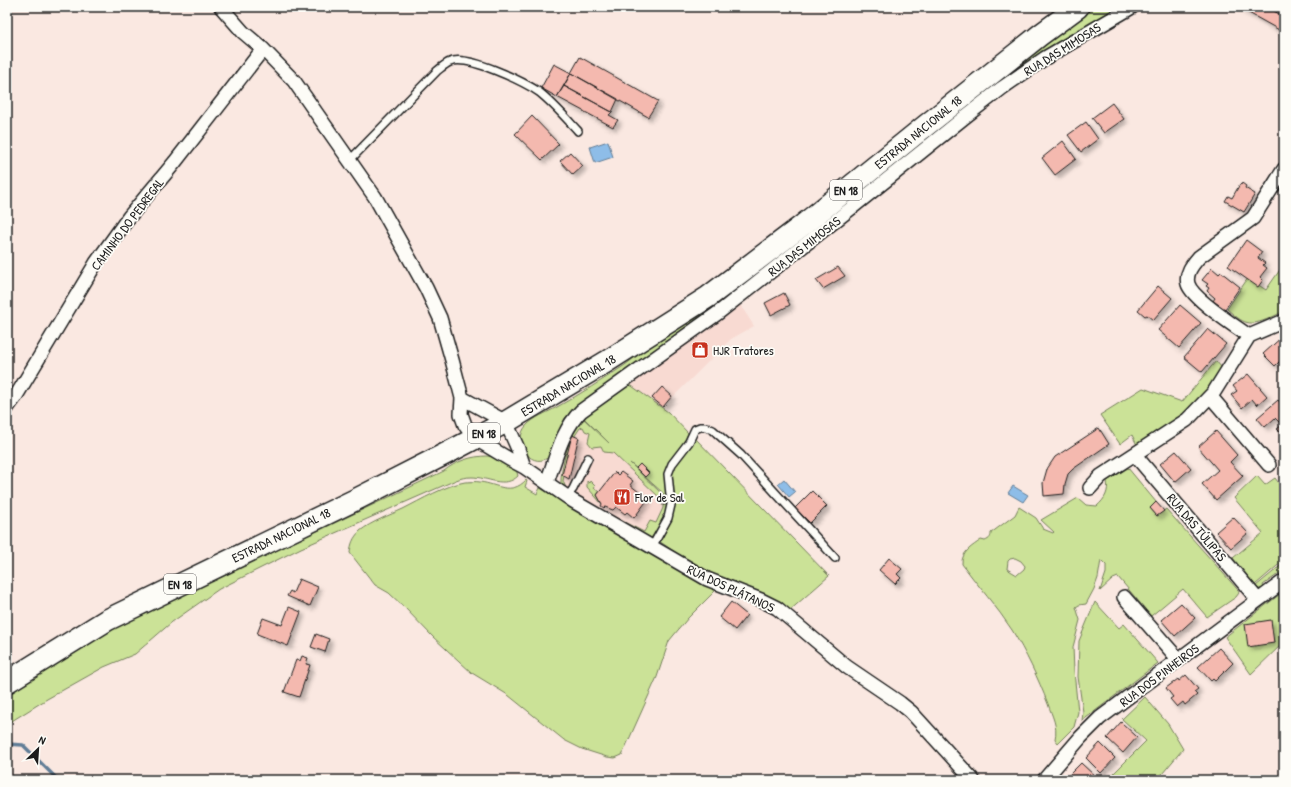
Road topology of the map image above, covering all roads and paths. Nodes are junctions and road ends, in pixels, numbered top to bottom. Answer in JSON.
{"nodes":[{"id":1,"x":222,"y":7,"type":"edge"},
{"id":2,"x":1078,"y":7,"type":"edge"},
{"id":3,"x":1132,"y":7,"type":"edge"},
{"id":4,"x":263,"y":49,"type":"junction"},
{"id":5,"x":578,"y":131,"type":"dead end"},
{"id":6,"x":350,"y":160,"type":"junction"},
{"id":7,"x":1284,"y":169,"type":"edge"},
{"id":8,"x":1284,"y":322,"type":"edge"},
{"id":9,"x":1249,"y":336,"type":"junction"},
{"id":10,"x":1210,"y":397,"type":"junction"},
{"id":11,"x":462,"y":398,"type":"junction"},
{"id":12,"x":7,"y":408,"type":"edge"},
{"id":13,"x":506,"y":422,"type":"junction"},
{"id":14,"x":474,"y":438,"type":"junction"},
{"id":15,"x":1135,"y":455,"type":"junction"},
{"id":16,"x":588,"y":458,"type":"dead end"},
{"id":17,"x":1269,"y":465,"type":"dead end"},
{"id":18,"x":524,"y":467,"type":"junction"},
{"id":19,"x":547,"y":482,"type":"junction"},
{"id":20,"x":1090,"y":488,"type":"dead end"},
{"id":21,"x":567,"y":497,"type":"junction"},
{"id":22,"x":652,"y":547,"type":"junction"},
{"id":23,"x":835,"y":558,"type":"dead end"},
{"id":24,"x":1284,"y":581,"type":"edge"},
{"id":25,"x":1124,"y":597,"type":"dead end"},
{"id":26,"x":1258,"y":600,"type":"junction"},
{"id":27,"x":1179,"y":660,"type":"junction"},
{"id":28,"x":7,"y":682,"type":"edge"},
{"id":29,"x":973,"y":780,"type":"edge"},
{"id":30,"x":1044,"y":780,"type":"edge"}],
"edges":[{"from":1,"to":4,"type":"street"},
{"from":2,"to":13,"type":"main road","name":"ESTRADA NACIONAL 18","number":"EN 18"},
{"from":3,"to":19,"type":"street","name":"RUA DAS MIMOSAS"},
{"from":4,"to":6,"type":"street"},
{"from":4,"to":12,"type":"street","name":"CAMINHO DO PEDREGAL"},
{"from":5,"to":6,"type":"lane"},
{"from":6,"to":11,"type":"street"},
{"from":7,"to":9,"type":"street"},
{"from":8,"to":9,"type":"street"},
{"from":9,"to":10,"type":"street"},
{"from":10,"to":15,"type":"street"},
{"from":10,"to":17,"type":"street"},
{"from":11,"to":13,"type":"street"},
{"from":11,"to":14,"type":"street"},
{"from":13,"to":14,"type":"main road","name":"ESTRADA NACIONAL 18","number":"EN 18"},
{"from":13,"to":18,"type":"street"},
{"from":14,"to":18,"type":"street","name":"RUA DOS PLÁTANOS"},
{"from":14,"to":28,"type":"main road","name":"ESTRADA NACIONAL 18","number":"EN 18"},
{"from":15,"to":20,"type":"street"},
{"from":15,"to":26,"type":"street","name":"RUA DAS TÚLIPAS"},
{"from":16,"to":21,"type":"lane"},
{"from":18,"to":19,"type":"street","name":"RUA DOS PLÁTANOS"},
{"from":19,"to":21,"type":"street","name":"RUA DOS PLÁTANOS"},
{"from":21,"to":22,"type":"street","name":"RUA DOS PLÁTANOS"},
{"from":22,"to":23,"type":"lane"},
{"from":22,"to":29,"type":"street","name":"RUA DOS PLÁTANOS"},
{"from":24,"to":26,"type":"street","name":"RUA DOS PINHEIROS"},
{"from":25,"to":27,"type":"street"},
{"from":26,"to":27,"type":"street","name":"RUA DOS PINHEIROS"},
{"from":27,"to":30,"type":"street","name":"RUA DOS PINHEIROS"}]}
